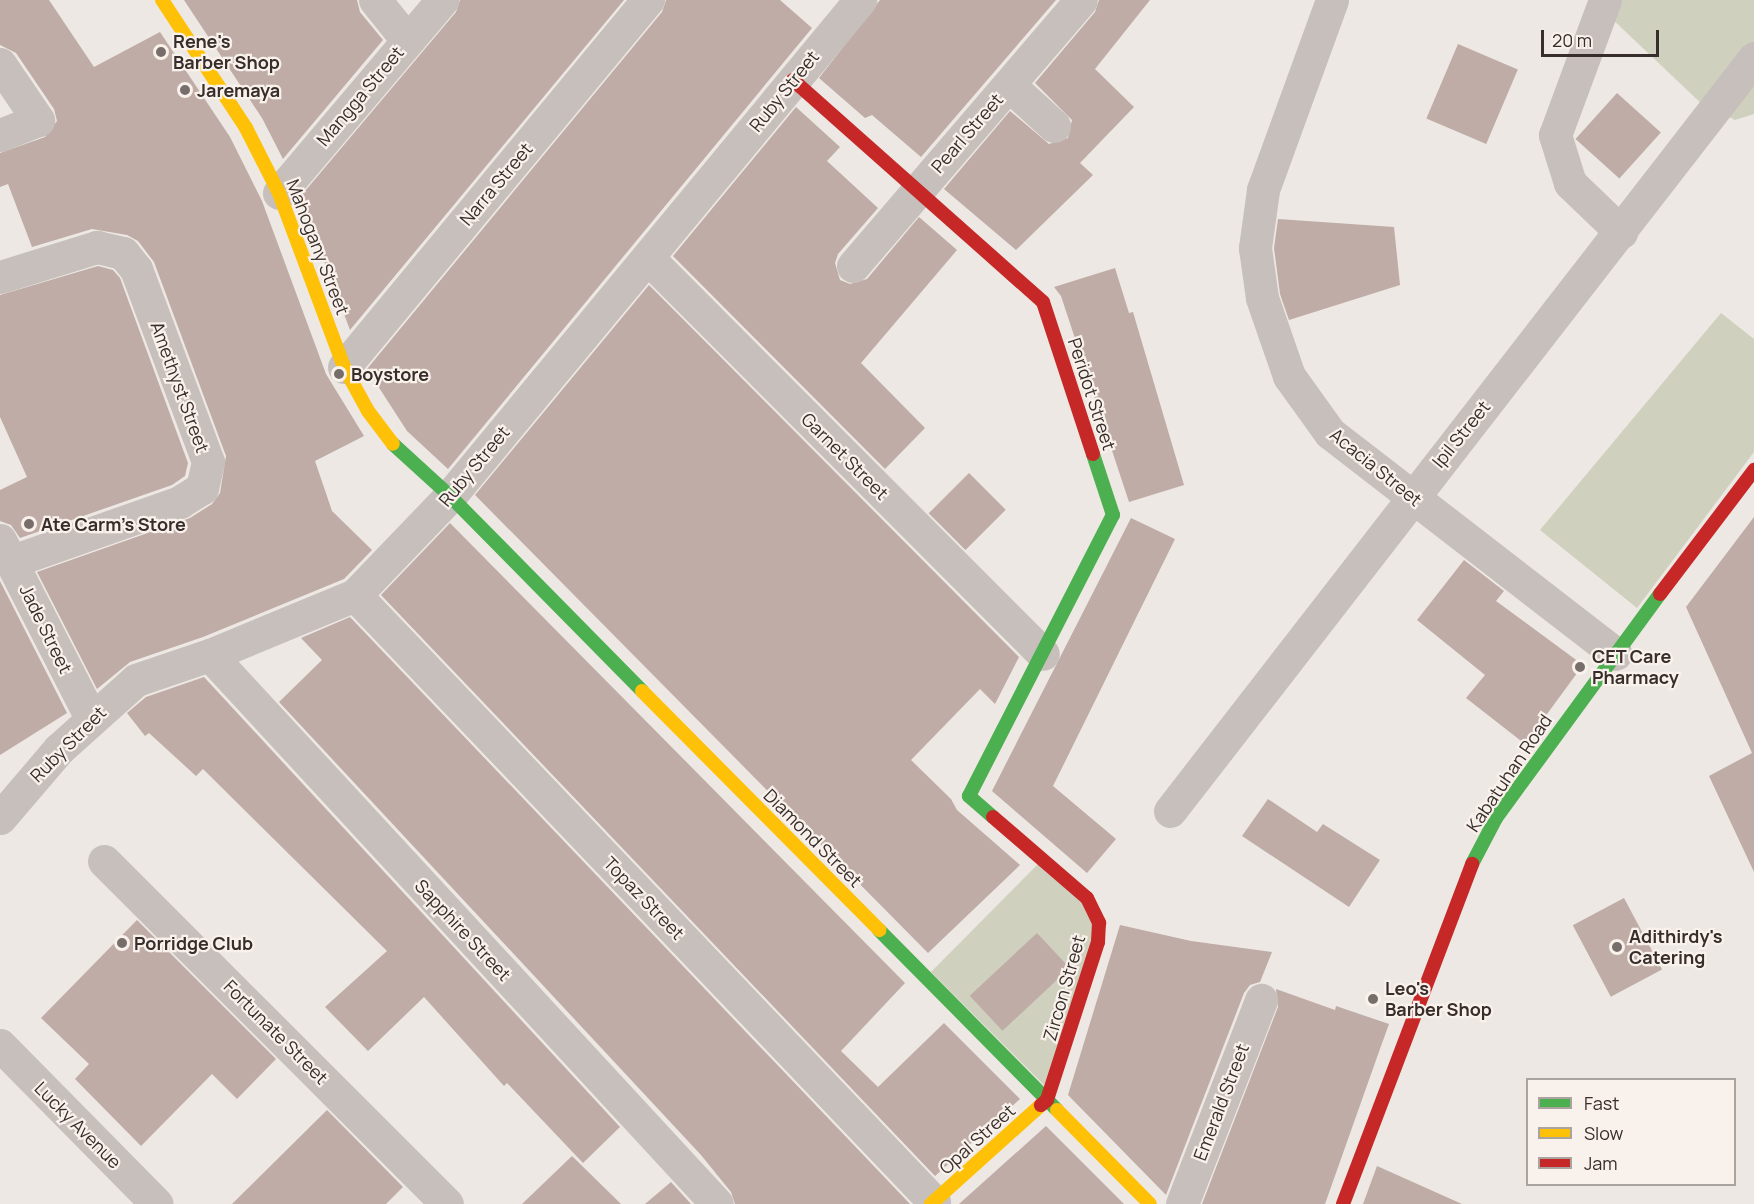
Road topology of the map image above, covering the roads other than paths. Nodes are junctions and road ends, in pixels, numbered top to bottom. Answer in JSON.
{"nodes":[{"id":1,"x":162,"y":0,"type":"edge"},
{"id":2,"x":375,"y":0,"type":"edge"},
{"id":3,"x":442,"y":0,"type":"edge"},
{"id":4,"x":648,"y":0,"type":"edge"},
{"id":5,"x":860,"y":0,"type":"edge"},
{"id":6,"x":1081,"y":0,"type":"edge"},
{"id":7,"x":1332,"y":0,"type":"edge"},
{"id":8,"x":1605,"y":0,"type":"edge"},
{"id":9,"x":407,"y":40,"type":"junction"},
{"id":10,"x":1754,"y":58,"type":"edge"},
{"id":11,"x":0,"y":64,"type":"edge"},
{"id":12,"x":793,"y":80,"type":"junction"},
{"id":13,"x":1009,"y":85,"type":"junction"},
{"id":14,"x":1054,"y":126,"type":"dead end"},
{"id":15,"x":0,"y":135,"type":"edge"},
{"id":16,"x":918,"y":190,"type":"junction"},
{"id":17,"x":279,"y":193,"type":"junction"},
{"id":18,"x":1622,"y":232,"type":"junction"},
{"id":19,"x":648,"y":258,"type":"junction"},
{"id":20,"x":853,"y":266,"type":"dead end"},
{"id":21,"x":0,"y":277,"type":"edge"},
{"id":22,"x":344,"y":368,"type":"junction"},
{"id":23,"x":1754,"y":470,"type":"edge"},
{"id":24,"x":450,"y":496,"type":"junction"},
{"id":25,"x":1411,"y":496,"type":"junction"},
{"id":26,"x":6,"y":551,"type":"edge"},
{"id":27,"x":355,"y":595,"type":"junction"},
{"id":28,"x":1043,"y":654,"type":"junction"},
{"id":29,"x":1616,"y":654,"type":"junction"},
{"id":30,"x":210,"y":655,"type":"junction"},
{"id":31,"x":90,"y":718,"type":"junction"},
{"id":32,"x":969,"y":796,"type":"joint"},
{"id":33,"x":1170,"y":811,"type":"dead end"},
{"id":34,"x":0,"y":818,"type":"edge"},
{"id":35,"x":104,"y":861,"type":"dead end"},
{"id":36,"x":1261,"y":1000,"type":"dead end"},
{"id":37,"x":0,"y":1045,"type":"edge"},
{"id":38,"x":1047,"y":1100,"type":"junction"},
{"id":39,"x":932,"y":1203,"type":"edge"},
{"id":40,"x":157,"y":1204,"type":"edge"},
{"id":41,"x":447,"y":1204,"type":"edge"},
{"id":42,"x":717,"y":1204,"type":"edge"},
{"id":43,"x":1150,"y":1204,"type":"edge"},
{"id":44,"x":1182,"y":1204,"type":"edge"},
{"id":45,"x":1343,"y":1204,"type":"edge"}],
"edges":[{"from":1,"to":17,"type":"street","name":"Mahogany Street"},
{"from":2,"to":9,"type":"street"},
{"from":3,"to":9,"type":"street","name":"Mangga Street"},
{"from":4,"to":22,"type":"street","name":"Narra Street"},
{"from":5,"to":12,"type":"street","name":"Ruby Street"},
{"from":6,"to":13,"type":"street","name":"Pearl Street"},
{"from":7,"to":25,"type":"street","name":"Acacia Street"},
{"from":8,"to":18,"type":"street"},
{"from":9,"to":17,"type":"street","name":"Mangga Street"},
{"from":10,"to":18,"type":"street","name":"Ipil Street"},
{"from":11,"to":15,"type":"street"},
{"from":12,"to":16,"type":"street","name":"Peridot Street"},
{"from":12,"to":19,"type":"street","name":"Ruby Street"},
{"from":13,"to":14,"type":"street"},
{"from":13,"to":16,"type":"street","name":"Pearl Street"},
{"from":16,"to":20,"type":"street","name":"Pearl Street"},
{"from":16,"to":28,"type":"street","name":"Peridot Street"},
{"from":17,"to":22,"type":"street","name":"Mahogany Street"},
{"from":18,"to":25,"type":"street","name":"Ipil Street"},
{"from":19,"to":24,"type":"street","name":"Ruby Street"},
{"from":19,"to":28,"type":"street","name":"Garnet Street"},
{"from":21,"to":26,"type":"street","name":"Amethyst Street"},
{"from":22,"to":24,"type":"street","name":"Mahogany Street"},
{"from":23,"to":29,"type":"street","name":"Kabatuhan Road"},
{"from":24,"to":27,"type":"street","name":"Ruby Street"},
{"from":24,"to":38,"type":"street","name":"Diamond Street"},
{"from":25,"to":29,"type":"street","name":"Acacia Street"},
{"from":25,"to":33,"type":"street","name":"Ipil Street"},
{"from":26,"to":31,"type":"street","name":"Jade Street"},
{"from":27,"to":30,"type":"street","name":"Ruby Street"},
{"from":27,"to":39,"type":"street","name":"Topaz Street"},
{"from":28,"to":32,"type":"street","name":"Peridot Street"},
{"from":29,"to":45,"type":"street","name":"Kabatuhan Road"},
{"from":30,"to":31,"type":"street","name":"Ruby Street"},
{"from":30,"to":42,"type":"street","name":"Sapphire Street"},
{"from":31,"to":34,"type":"street","name":"Ruby Street"},
{"from":32,"to":38,"type":"street","name":"Zircon Street"},
{"from":35,"to":41,"type":"street","name":"Fortunate Street"},
{"from":36,"to":44,"type":"street","name":"Emerald Street"},
{"from":37,"to":40,"type":"street","name":"Lucky Avenue"},
{"from":38,"to":39,"type":"street","name":"Opal Street"},
{"from":38,"to":43,"type":"street","name":"Diamond Street"}]}
